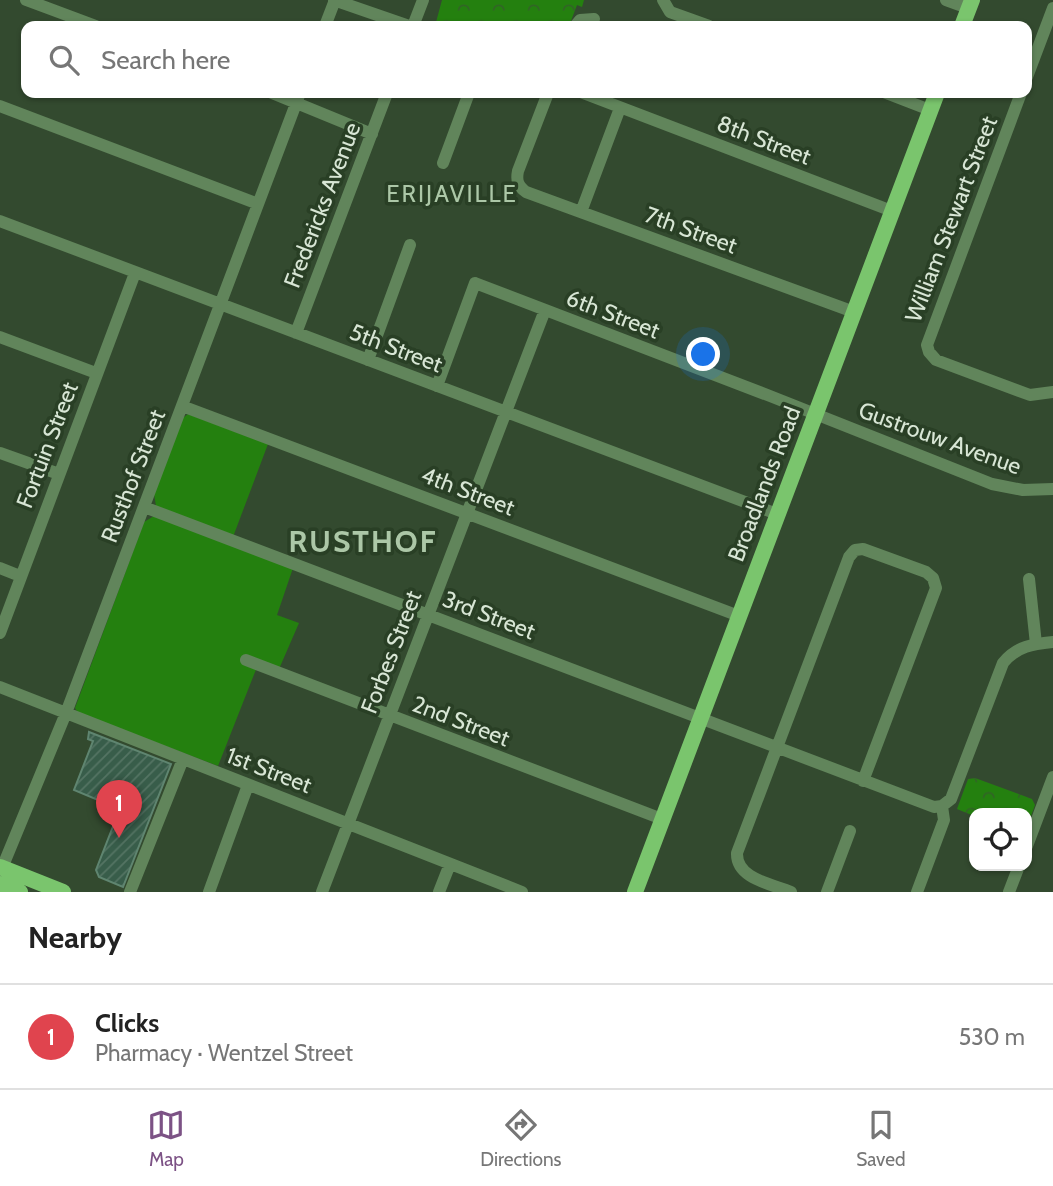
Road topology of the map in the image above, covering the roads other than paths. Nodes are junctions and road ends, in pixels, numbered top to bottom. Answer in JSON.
{"nodes":[{"id":1,"x":26,"y":0,"type":"edge"},
{"id":2,"x":335,"y":0,"type":"edge"},
{"id":3,"x":423,"y":0,"type":"edge"},
{"id":4,"x":946,"y":0,"type":"edge"},
{"id":5,"x":663,"y":2,"type":"edge"},
{"id":6,"x":970,"y":4,"type":"edge"},
{"id":7,"x":1053,"y":8,"type":"edge"},
{"id":8,"x":594,"y":19,"type":"dead end"},
{"id":9,"x":83,"y":21,"type":"edge"},
{"id":10,"x":328,"y":21,"type":"edge"},
{"id":11,"x":396,"y":21,"type":"edge"},
{"id":12,"x":413,"y":21,"type":"edge"},
{"id":13,"x":579,"y":21,"type":"edge"},
{"id":14,"x":695,"y":21,"type":"edge"},
{"id":15,"x":964,"y":21,"type":"edge"},
{"id":16,"x":1032,"y":64,"type":"edge"},
{"id":17,"x":298,"y":98,"type":"edge"},
{"id":18,"x":385,"y":98,"type":"edge"},
{"id":19,"x":467,"y":98,"type":"edge"},
{"id":20,"x":546,"y":98,"type":"edge"},
{"id":21,"x":595,"y":98,"type":"edge"},
{"id":22,"x":899,"y":98,"type":"edge"},
{"id":23,"x":935,"y":98,"type":"edge"},
{"id":24,"x":1019,"y":98,"type":"edge"},
{"id":25,"x":0,"y":106,"type":"edge"},
{"id":26,"x":620,"y":108,"type":"junction"},
{"id":27,"x":930,"y":110,"type":"junction"},
{"id":28,"x":372,"y":134,"type":"junction"},
{"id":29,"x":443,"y":163,"type":"dead end"},
{"id":30,"x":258,"y":204,"type":"junction"},
{"id":31,"x":892,"y":211,"type":"junction"},
{"id":32,"x":581,"y":212,"type":"junction"},
{"id":33,"x":0,"y":221,"type":"edge"},
{"id":34,"x":410,"y":245,"type":"dead end"},
{"id":35,"x":135,"y":273,"type":"junction"},
{"id":36,"x":220,"y":304,"type":"junction"},
{"id":37,"x":545,"y":310,"type":"junction"},
{"id":38,"x":854,"y":312,"type":"junction"},
{"id":39,"x":296,"y":333,"type":"junction"},
{"id":40,"x":0,"y":337,"type":"edge"},
{"id":41,"x":368,"y":359,"type":"junction"},
{"id":42,"x":96,"y":373,"type":"junction"},
{"id":43,"x":437,"y":386,"type":"junction"},
{"id":44,"x":1053,"y":392,"type":"edge"},
{"id":45,"x":182,"y":406,"type":"junction"},
{"id":46,"x":506,"y":412,"type":"junction"},
{"id":47,"x":815,"y":414,"type":"junction"},
{"id":48,"x":0,"y":453,"type":"edge"},
{"id":49,"x":59,"y":474,"type":"junction"},
{"id":50,"x":1053,"y":489,"type":"edge"},
{"id":51,"x":144,"y":507,"type":"junction"},
{"id":52,"x":467,"y":513,"type":"junction"},
{"id":53,"x":777,"y":514,"type":"junction"},
{"id":54,"x":0,"y":568,"type":"edge"},
{"id":55,"x":20,"y":576,"type":"junction"},
{"id":56,"x":1030,"y":579,"type":"dead end"},
{"id":57,"x":428,"y":615,"type":"junction"},
{"id":58,"x":739,"y":616,"type":"junction"},
{"id":59,"x":0,"y":633,"type":"edge"},
{"id":60,"x":1053,"y":642,"type":"edge"},
{"id":61,"x":1036,"y":644,"type":"junction"},
{"id":62,"x":246,"y":660,"type":"dead end"},
{"id":63,"x":0,"y":687,"type":"edge"},
{"id":64,"x":66,"y":713,"type":"junction"},
{"id":65,"x":390,"y":716,"type":"junction"},
{"id":66,"x":700,"y":718,"type":"junction"},
{"id":67,"x":777,"y":748,"type":"junction"},
{"id":68,"x":183,"y":759,"type":"junction"},
{"id":69,"x":1053,"y":777,"type":"edge"},
{"id":70,"x":863,"y":781,"type":"junction"},
{"id":71,"x":248,"y":785,"type":"junction"},
{"id":72,"x":942,"y":806,"type":"junction"},
{"id":73,"x":662,"y":819,"type":"junction"},
{"id":74,"x":349,"y":824,"type":"junction"},
{"id":75,"x":850,"y":831,"type":"dead end"},
{"id":76,"x":1032,"y":833,"type":"edge"},
{"id":77,"x":450,"y":864,"type":"junction"},
{"id":78,"x":2,"y":866,"type":"edge"},
{"id":79,"x":1017,"y":871,"type":"edge"},
{"id":80,"x":519,"y":891,"type":"edge"},
{"id":81,"x":20,"y":892,"type":"edge"},
{"id":82,"x":64,"y":892,"type":"edge"},
{"id":83,"x":130,"y":892,"type":"edge"},
{"id":84,"x":209,"y":892,"type":"edge"},
{"id":85,"x":323,"y":892,"type":"edge"},
{"id":86,"x":439,"y":892,"type":"edge"},
{"id":87,"x":635,"y":892,"type":"edge"},
{"id":88,"x":791,"y":892,"type":"edge"},
{"id":89,"x":827,"y":892,"type":"edge"},
{"id":90,"x":917,"y":892,"type":"edge"},
{"id":91,"x":1009,"y":892,"type":"edge"}],
"edges":[{"from":1,"to":9,"type":"street"},
{"from":2,"to":10,"type":"street"},
{"from":2,"to":11,"type":"street"},
{"from":3,"to":12,"type":"street"},
{"from":4,"to":6,"type":"street"},
{"from":5,"to":14,"type":"street"},
{"from":6,"to":15,"type":"main road"},
{"from":7,"to":16,"type":"street"},
{"from":8,"to":13,"type":"street"},
{"from":17,"to":28,"type":"street"},
{"from":17,"to":30,"type":"street","name":"Rusthof Street"},
{"from":18,"to":28,"type":"street","name":"Fredericks Avenue"},
{"from":19,"to":29,"type":"street"},
{"from":20,"to":32,"type":"street","name":"7th Street"},
{"from":21,"to":26,"type":"street","name":"8th Street"},
{"from":22,"to":27,"type":"street"},
{"from":23,"to":27,"type":"main road","name":"Broadlands Road"},
{"from":24,"to":44,"type":"street","name":"William Stewart Street"},
{"from":25,"to":30,"type":"street"},
{"from":26,"to":31,"type":"street","name":"8th Street"},
{"from":26,"to":32,"type":"street"},
{"from":27,"to":31,"type":"main road","name":"Broadlands Road"},
{"from":28,"to":39,"type":"street","name":"Fredericks Avenue"},
{"from":30,"to":36,"type":"street","name":"Rusthof Street"},
{"from":31,"to":38,"type":"main road","name":"Broadlands Road"},
{"from":32,"to":38,"type":"street","name":"7th Street"},
{"from":33,"to":35,"type":"street","name":"5th Street"},
{"from":34,"to":41,"type":"street"},
{"from":35,"to":36,"type":"street","name":"5th Street"},
{"from":35,"to":42,"type":"street","name":"Fortuin Street"},
{"from":36,"to":39,"type":"street","name":"5th Street"},
{"from":36,"to":45,"type":"street","name":"Rusthof Street"},
{"from":37,"to":43,"type":"street","name":"6th Street"},
{"from":37,"to":46,"type":"street","name":"Forbes Street"},
{"from":37,"to":47,"type":"street","name":"6th Street"},
{"from":38,"to":47,"type":"main road","name":"Broadlands Road"},
{"from":39,"to":41,"type":"street","name":"5th Street"},
{"from":40,"to":42,"type":"street"},
{"from":41,"to":43,"type":"street","name":"5th Street"},
{"from":42,"to":49,"type":"street","name":"Fortuin Street"},
{"from":43,"to":46,"type":"street","name":"5th Street"},
{"from":45,"to":51,"type":"street","name":"Rusthof Street"},
{"from":45,"to":52,"type":"street","name":"4th Street"},
{"from":46,"to":52,"type":"street","name":"Forbes Street"},
{"from":46,"to":53,"type":"street","name":"5th Street"},
{"from":47,"to":50,"type":"street","name":"Gustrouw Avenue"},
{"from":47,"to":53,"type":"main road","name":"Broadlands Road"},
{"from":48,"to":49,"type":"street"},
{"from":49,"to":55,"type":"street","name":"Fortuin Street"},
{"from":51,"to":57,"type":"street","name":"3rd Street"},
{"from":51,"to":64,"type":"street","name":"Rusthof Street"},
{"from":52,"to":57,"type":"street","name":"Forbes Street"},
{"from":52,"to":58,"type":"street","name":"4th Street"},
{"from":53,"to":58,"type":"main road","name":"Broadlands Road"},
{"from":54,"to":55,"type":"street"},
{"from":55,"to":59,"type":"street","name":"Fortuin Street"},
{"from":56,"to":61,"type":"street"},
{"from":57,"to":65,"type":"street","name":"Forbes Street"},
{"from":57,"to":66,"type":"street","name":"3rd Street"},
{"from":58,"to":66,"type":"main road","name":"Broadlands Road"},
{"from":60,"to":61,"type":"street"},
{"from":61,"to":72,"type":"street"},
{"from":62,"to":65,"type":"street","name":"2nd Street"},
{"from":63,"to":64,"type":"street","name":"1st Street"},
{"from":64,"to":68,"type":"street","name":"1st Street"},
{"from":64,"to":78,"type":"street","name":"Rusthof Street"},
{"from":65,"to":73,"type":"street","name":"2nd Street"},
{"from":65,"to":74,"type":"street","name":"Forbes Street"},
{"from":66,"to":67,"type":"street","name":"3rd Street"},
{"from":66,"to":73,"type":"main road","name":"Broadlands Road"},
{"from":67,"to":70,"type":"street","name":"3rd Street"},
{"from":67,"to":70,"type":"street"},
{"from":67,"to":88,"type":"street"},
{"from":68,"to":71,"type":"street","name":"1st Street"},
{"from":68,"to":83,"type":"street"},
{"from":69,"to":76,"type":"street"},
{"from":70,"to":72,"type":"street","name":"3rd Street"},
{"from":71,"to":74,"type":"street","name":"1st Street"},
{"from":71,"to":84,"type":"street"},
{"from":72,"to":90,"type":"street"},
{"from":73,"to":87,"type":"main road","name":"Broadlands Road"},
{"from":74,"to":77,"type":"street","name":"1st Street"},
{"from":74,"to":85,"type":"street","name":"Forbes Street"},
{"from":75,"to":89,"type":"street"},
{"from":77,"to":80,"type":"street","name":"1st Street"},
{"from":77,"to":86,"type":"street"},
{"from":78,"to":81,"type":"main road"},
{"from":78,"to":82,"type":"main road"},
{"from":79,"to":91,"type":"street"}]}
